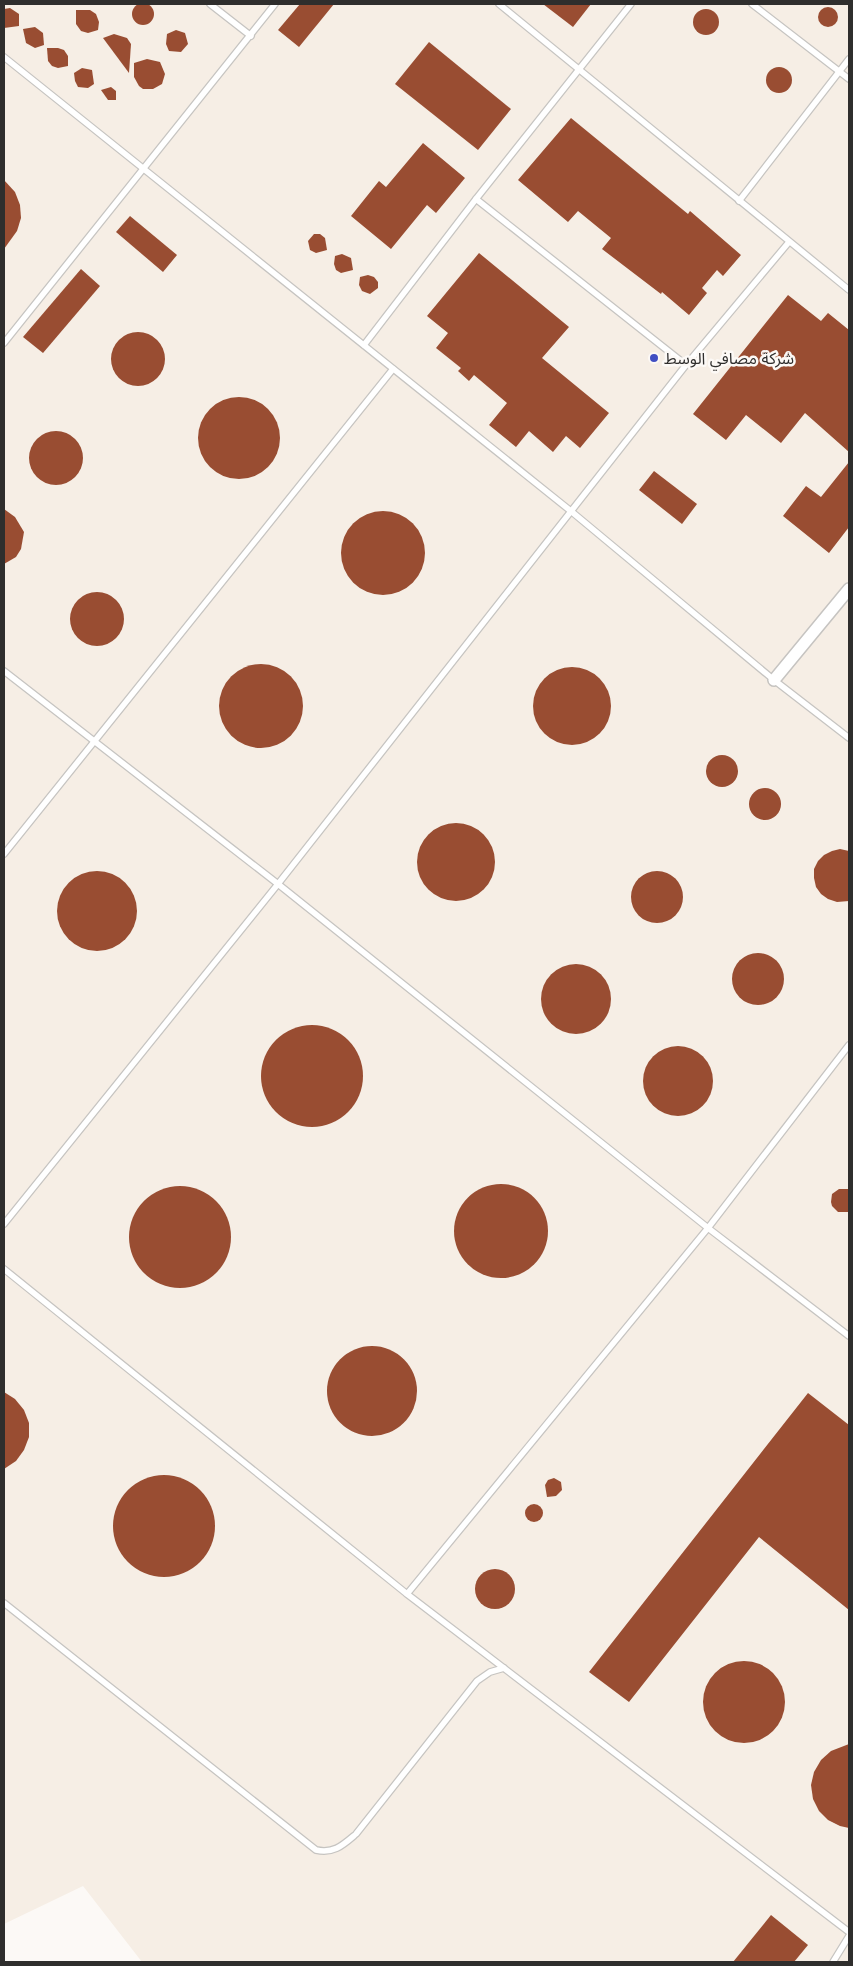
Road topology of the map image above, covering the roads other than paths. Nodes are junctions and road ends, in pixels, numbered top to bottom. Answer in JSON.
{"nodes":[{"id":1,"x":210,"y":4,"type":"edge"},
{"id":2,"x":275,"y":4,"type":"edge"},
{"id":3,"x":499,"y":4,"type":"edge"},
{"id":4,"x":631,"y":4,"type":"edge"},
{"id":5,"x":752,"y":4,"type":"edge"},
{"id":6,"x":251,"y":36,"type":"junction"},
{"id":7,"x":4,"y":57,"type":"edge"},
{"id":8,"x":849,"y":59,"type":"edge"},
{"id":9,"x":580,"y":69,"type":"junction"},
{"id":10,"x":839,"y":72,"type":"junction"},
{"id":11,"x":849,"y":79,"type":"edge"},
{"id":12,"x":144,"y":168,"type":"junction"},
{"id":13,"x":476,"y":199,"type":"junction"},
{"id":14,"x":739,"y":200,"type":"junction"},
{"id":15,"x":789,"y":242,"type":"junction"},
{"id":16,"x":849,"y":290,"type":"edge"},
{"id":17,"x":4,"y":343,"type":"edge"},
{"id":18,"x":364,"y":345,"type":"junction"},
{"id":19,"x":686,"y":365,"type":"junction"},
{"id":20,"x":393,"y":369,"type":"junction"},
{"id":21,"x":572,"y":512,"type":"junction"},
{"id":22,"x":849,"y":589,"type":"edge"},
{"id":23,"x":4,"y":671,"type":"edge"},
{"id":24,"x":774,"y":680,"type":"junction"},
{"id":25,"x":849,"y":738,"type":"edge"},
{"id":26,"x":94,"y":741,"type":"junction"},
{"id":27,"x":4,"y":854,"type":"edge"},
{"id":28,"x":278,"y":884,"type":"junction"},
{"id":29,"x":849,"y":1045,"type":"edge"},
{"id":30,"x":4,"y":1224,"type":"edge"},
{"id":31,"x":708,"y":1228,"type":"junction"},
{"id":32,"x":4,"y":1269,"type":"edge"},
{"id":33,"x":849,"y":1336,"type":"edge"},
{"id":34,"x":407,"y":1594,"type":"junction"},
{"id":35,"x":4,"y":1602,"type":"edge"},
{"id":36,"x":504,"y":1668,"type":"junction"},
{"id":37,"x":849,"y":1932,"type":"edge"},
{"id":38,"x":849,"y":1936,"type":"edge"},
{"id":39,"x":833,"y":1962,"type":"edge"}],
"edges":[{"from":1,"to":6,"type":"lane"},
{"from":2,"to":6,"type":"lane"},
{"from":3,"to":9,"type":"lane"},
{"from":4,"to":9,"type":"lane"},
{"from":5,"to":10,"type":"lane"},
{"from":6,"to":12,"type":"lane"},
{"from":7,"to":12,"type":"lane"},
{"from":8,"to":10,"type":"lane"},
{"from":9,"to":13,"type":"lane"},
{"from":9,"to":14,"type":"lane"},
{"from":10,"to":11,"type":"lane"},
{"from":10,"to":14,"type":"lane"},
{"from":12,"to":17,"type":"lane"},
{"from":12,"to":18,"type":"lane"},
{"from":13,"to":18,"type":"lane"},
{"from":13,"to":19,"type":"lane"},
{"from":14,"to":15,"type":"lane"},
{"from":15,"to":16,"type":"lane"},
{"from":15,"to":19,"type":"lane"},
{"from":18,"to":20,"type":"lane"},
{"from":19,"to":21,"type":"lane"},
{"from":20,"to":21,"type":"lane"},
{"from":20,"to":26,"type":"lane"},
{"from":21,"to":24,"type":"lane"},
{"from":21,"to":28,"type":"lane"},
{"from":22,"to":24,"type":"street"},
{"from":23,"to":26,"type":"lane"},
{"from":24,"to":25,"type":"lane"},
{"from":26,"to":27,"type":"lane"},
{"from":26,"to":28,"type":"lane"},
{"from":28,"to":30,"type":"lane"},
{"from":28,"to":31,"type":"lane"},
{"from":29,"to":31,"type":"lane"},
{"from":31,"to":33,"type":"lane"},
{"from":31,"to":34,"type":"lane"},
{"from":32,"to":34,"type":"lane"},
{"from":34,"to":36,"type":"lane"},
{"from":35,"to":36,"type":"lane"},
{"from":36,"to":37,"type":"lane"},
{"from":38,"to":39,"type":"lane"}]}
